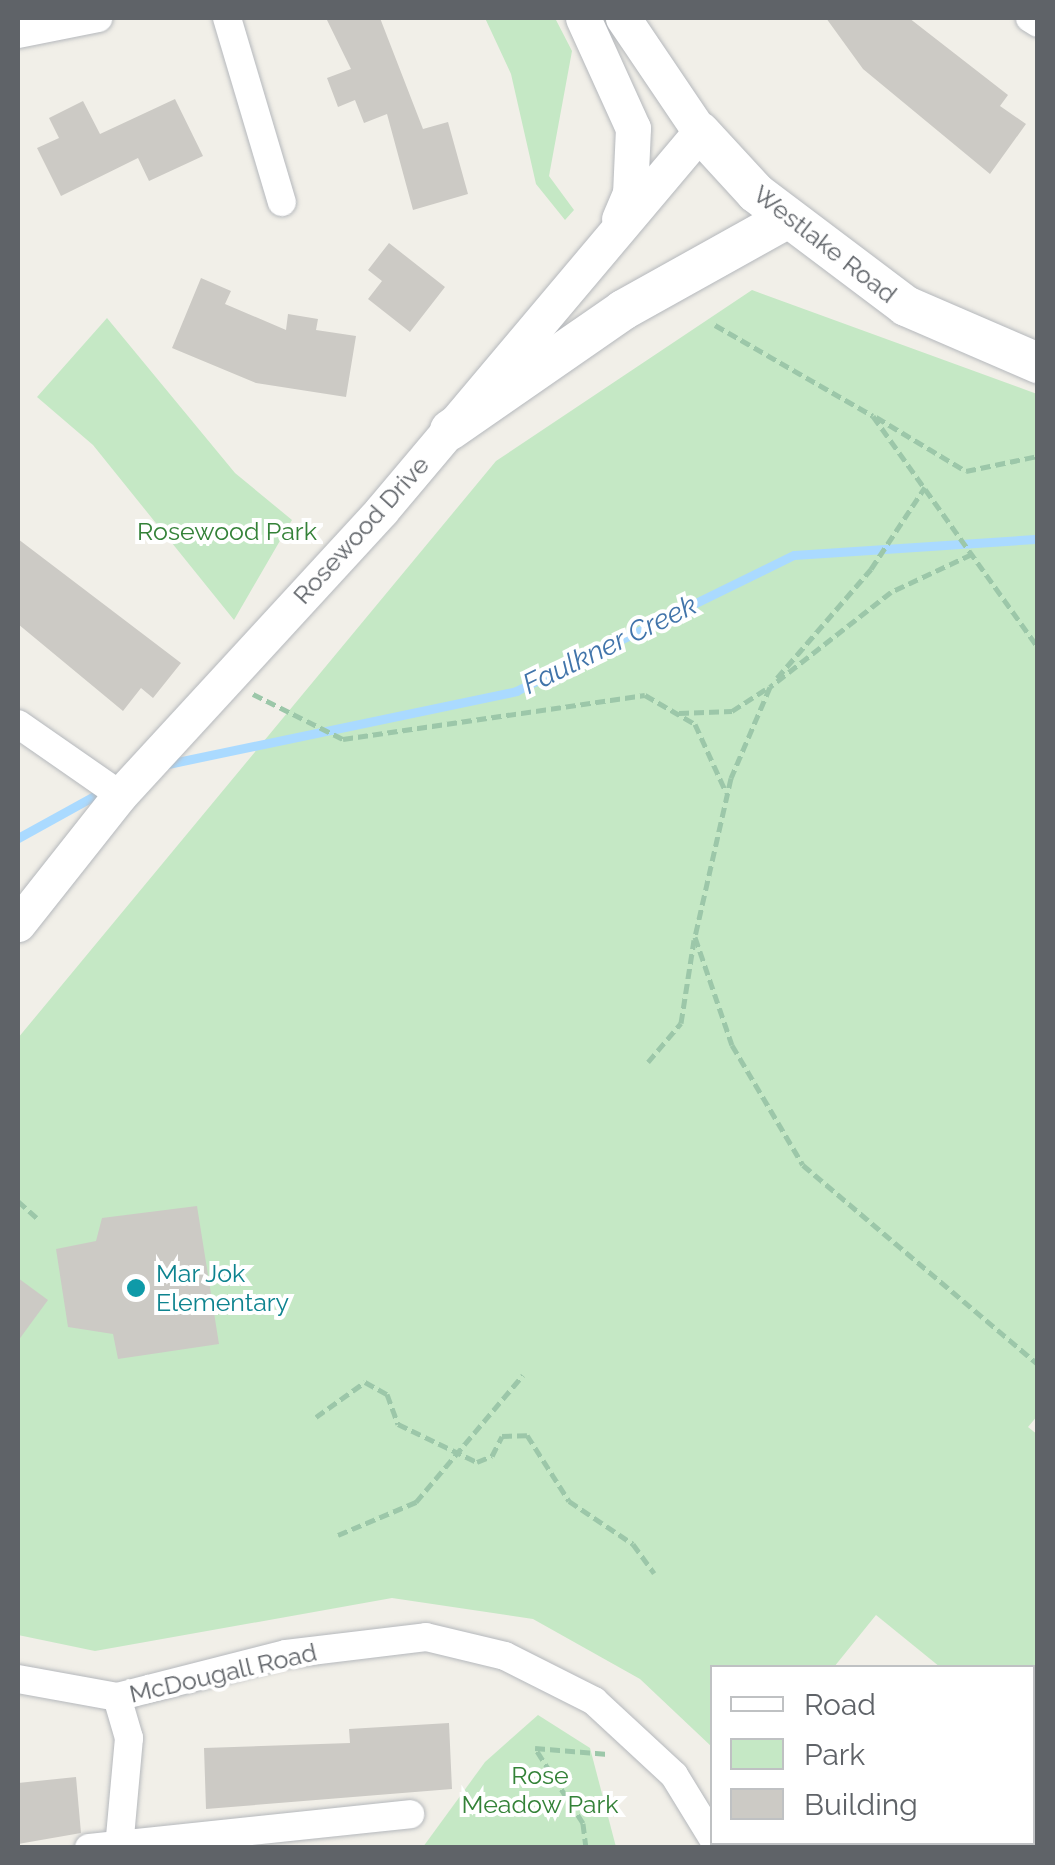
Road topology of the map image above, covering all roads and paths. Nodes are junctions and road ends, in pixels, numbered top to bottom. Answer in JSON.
{"nodes":[{"id":1,"x":98,"y":18,"type":"edge"},
{"id":2,"x":228,"y":18,"type":"edge"},
{"id":3,"x":583,"y":18,"type":"edge"},
{"id":4,"x":623,"y":18,"type":"edge"},
{"id":5,"x":1030,"y":18,"type":"edge"},
{"id":6,"x":1038,"y":23,"type":"edge"},
{"id":7,"x":18,"y":34,"type":"edge"},
{"id":8,"x":700,"y":132,"type":"junction"},
{"id":9,"x":282,"y":202,"type":"dead end"},
{"id":10,"x":788,"y":218,"type":"junction"},
{"id":11,"x":610,"y":239,"type":"junction"},
{"id":12,"x":715,"y":325,"type":"dead end"},
{"id":13,"x":1038,"y":363,"type":"edge"},
{"id":14,"x":873,"y":416,"type":"junction"},
{"id":15,"x":450,"y":430,"type":"junction"},
{"id":16,"x":1038,"y":456,"type":"edge"},
{"id":17,"x":925,"y":487,"type":"junction"},
{"id":18,"x":972,"y":554,"type":"junction"},
{"id":19,"x":1026,"y":632,"type":"junction"},
{"id":20,"x":1038,"y":638,"type":"edge"},
{"id":21,"x":1038,"y":647,"type":"edge"},
{"id":22,"x":228,"y":679,"type":"junction"},
{"id":23,"x":770,"y":687,"type":"junction"},
{"id":24,"x":676,"y":713,"type":"junction"},
{"id":25,"x":18,"y":724,"type":"edge"},
{"id":26,"x":120,"y":795,"type":"junction"},
{"id":27,"x":727,"y":795,"type":"junction"},
{"id":28,"x":18,"y":924,"type":"edge"},
{"id":29,"x":695,"y":937,"type":"junction"},
{"id":30,"x":648,"y":1062,"type":"dead end"},
{"id":31,"x":18,"y":1202,"type":"edge"},
{"id":32,"x":37,"y":1218,"type":"dead end"},
{"id":33,"x":1038,"y":1364,"type":"edge"},
{"id":34,"x":524,"y":1376,"type":"dead end"},
{"id":35,"x":316,"y":1417,"type":"dead end"},
{"id":36,"x":338,"y":1535,"type":"dead end"},
{"id":37,"x":654,"y":1574,"type":"dead end"},
{"id":38,"x":18,"y":1679,"type":"edge"},
{"id":39,"x":117,"y":1697,"type":"junction"},
{"id":40,"x":624,"y":1759,"type":"dead end"},
{"id":41,"x":410,"y":1814,"type":"dead end"},
{"id":42,"x":710,"y":1834,"type":"edge"},
{"id":43,"x":278,"y":1838,"type":"edge"},
{"id":44,"x":119,"y":1844,"type":"edge"},
{"id":45,"x":89,"y":1848,"type":"edge"},
{"id":46,"x":586,"y":1848,"type":"edge"}],
"edges":[{"from":1,"to":7,"type":"street"},
{"from":2,"to":9,"type":"street"},
{"from":3,"to":11,"type":"street"},
{"from":4,"to":8,"type":"street","name":"Westlake Road"},
{"from":5,"to":6,"type":"street"},
{"from":8,"to":10,"type":"main road","name":"Westlake Road"},
{"from":8,"to":11,"type":"street","name":"Rosewood Drive"},
{"from":10,"to":13,"type":"main road","name":"Westlake Road"},
{"from":10,"to":15,"type":"main road"},
{"from":11,"to":15,"type":"street","name":"Rosewood Drive"},
{"from":12,"to":14,"type":"path"},
{"from":14,"to":16,"type":"path"},
{"from":14,"to":17,"type":"path"},
{"from":15,"to":22,"type":"street","name":"Rosewood Drive"},
{"from":17,"to":18,"type":"path"},
{"from":17,"to":23,"type":"path"},
{"from":18,"to":19,"type":"path"},
{"from":18,"to":23,"type":"path"},
{"from":19,"to":20,"type":"path"},
{"from":19,"to":21,"type":"path"},
{"from":22,"to":24,"type":"path"},
{"from":22,"to":26,"type":"street","name":"Rosewood Drive"},
{"from":23,"to":24,"type":"path"},
{"from":23,"to":27,"type":"path"},
{"from":24,"to":27,"type":"path"},
{"from":25,"to":26,"type":"street"},
{"from":26,"to":28,"type":"street","name":"Rosewood Drive"},
{"from":27,"to":29,"type":"path"},
{"from":29,"to":30,"type":"path"},
{"from":29,"to":33,"type":"path"},
{"from":31,"to":32,"type":"path"},
{"from":34,"to":36,"type":"path"},
{"from":35,"to":37,"type":"path"},
{"from":38,"to":39,"type":"street","name":"McDougall Road"},
{"from":39,"to":42,"type":"street","name":"McDougall Road"},
{"from":39,"to":44,"type":"street"},
{"from":40,"to":46,"type":"path"},
{"from":41,"to":43,"type":"street"},
{"from":43,"to":44,"type":"street"},
{"from":44,"to":45,"type":"street"}]}
